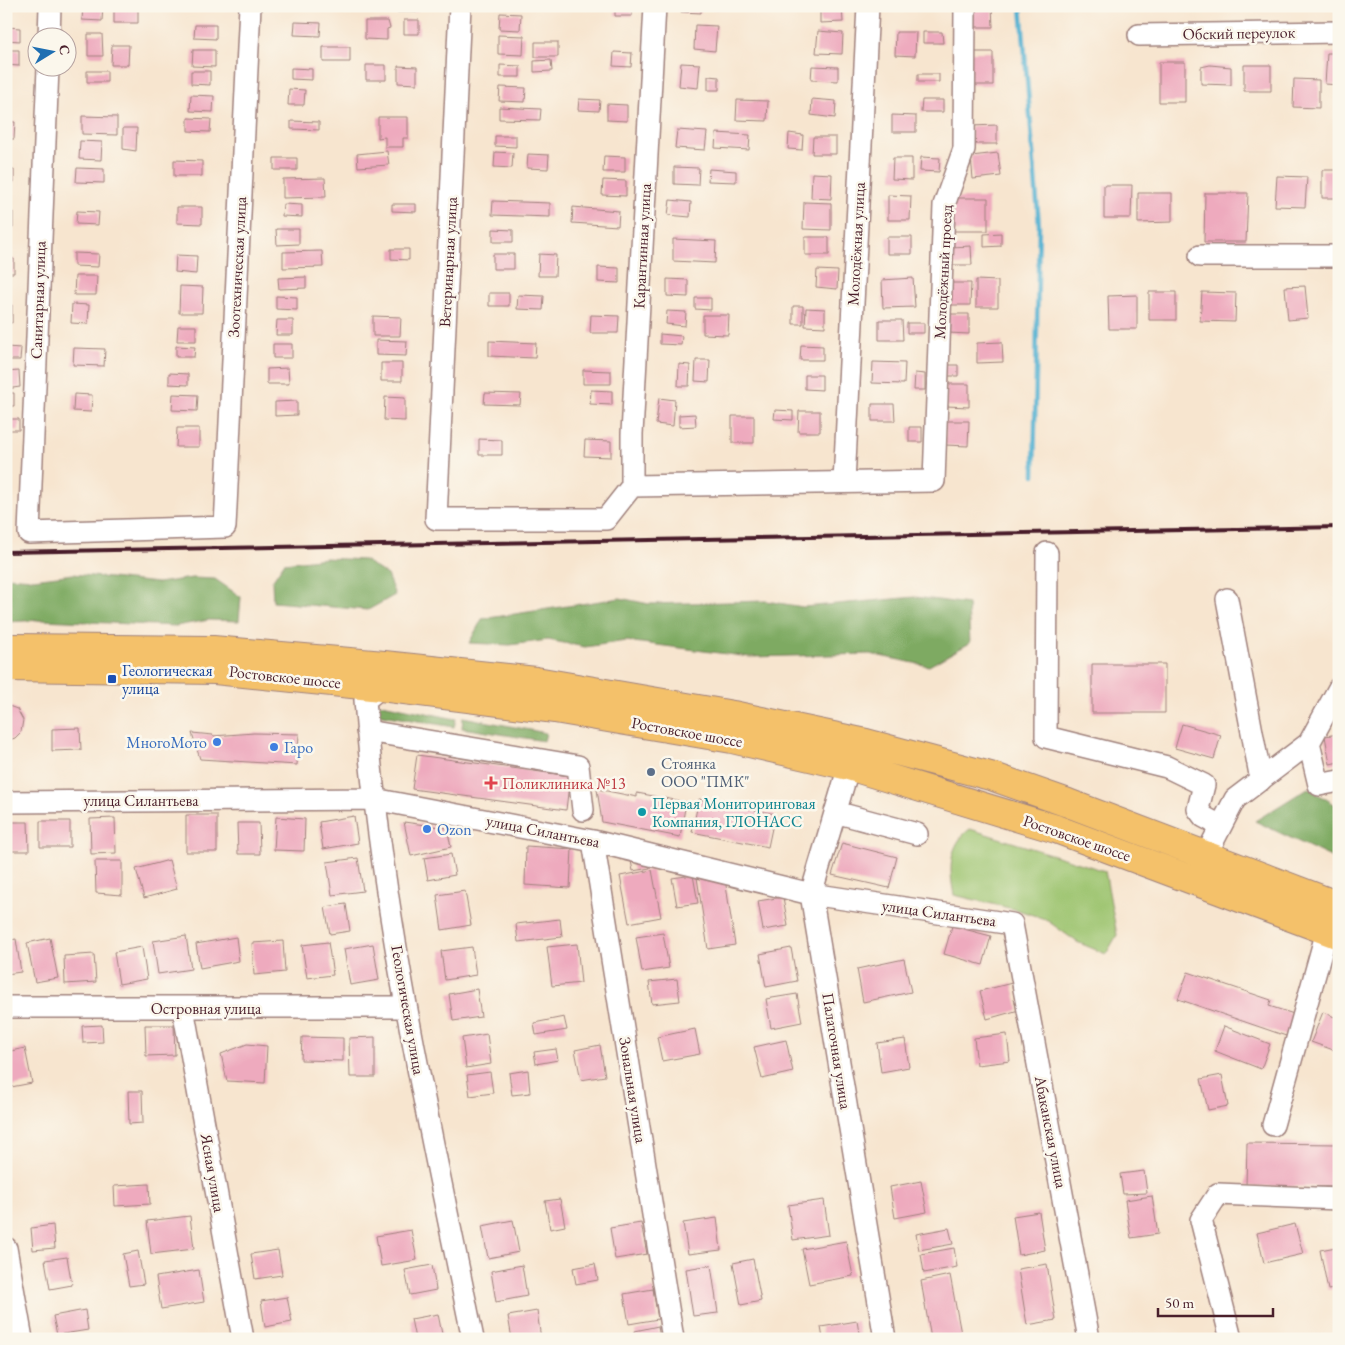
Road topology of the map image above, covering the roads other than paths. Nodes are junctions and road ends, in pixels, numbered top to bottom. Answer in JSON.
{"nodes":[{"id":1,"x":50,"y":6,"type":"edge"},
{"id":2,"x":250,"y":6,"type":"edge"},
{"id":3,"x":460,"y":6,"type":"edge"},
{"id":4,"x":655,"y":6,"type":"edge"},
{"id":5,"x":868,"y":6,"type":"edge"},
{"id":6,"x":965,"y":6,"type":"edge"},
{"id":7,"x":49,"y":28,"type":"edge"},
{"id":8,"x":1339,"y":32,"type":"edge"},
{"id":9,"x":1139,"y":35,"type":"dead end"},
{"id":10,"x":48,"y":78,"type":"edge"},
{"id":11,"x":1200,"y":256,"type":"dead end"},
{"id":12,"x":1339,"y":256,"type":"edge"},
{"id":13,"x":844,"y":482,"type":"junction"},
{"id":14,"x":632,"y":486,"type":"junction"},
{"id":15,"x":29,"y":533,"type":"joint"},
{"id":16,"x":1047,"y":553,"type":"dead end"},
{"id":17,"x":1227,"y":599,"type":"dead end"},
{"id":18,"x":6,"y":648,"type":"edge"},
{"id":19,"x":6,"y":667,"type":"edge"},
{"id":20,"x":381,"y":687,"type":"junction"},
{"id":21,"x":1339,"y":688,"type":"edge"},
{"id":22,"x":367,"y":730,"type":"junction"},
{"id":23,"x":1310,"y":742,"type":"junction"},
{"id":24,"x":849,"y":766,"type":"junction"},
{"id":25,"x":1261,"y":780,"type":"junction"},
{"id":26,"x":1339,"y":781,"type":"edge"},
{"id":27,"x":374,"y":798,"type":"junction"},
{"id":28,"x":6,"y":802,"type":"edge"},
{"id":29,"x":583,"y":810,"type":"dead end"},
{"id":30,"x":835,"y":812,"type":"junction"},
{"id":31,"x":1221,"y":826,"type":"junction"},
{"id":32,"x":917,"y":834,"type":"dead end"},
{"id":33,"x":593,"y":841,"type":"junction"},
{"id":34,"x":1206,"y":855,"type":"junction"},
{"id":35,"x":811,"y":894,"type":"junction"},
{"id":36,"x":1339,"y":906,"type":"edge"},
{"id":37,"x":1012,"y":924,"type":"joint"},
{"id":38,"x":1333,"y":933,"type":"edge"},
{"id":39,"x":6,"y":1007,"type":"edge"},
{"id":40,"x":406,"y":1007,"type":"junction"},
{"id":41,"x":183,"y":1008,"type":"junction"},
{"id":42,"x":1273,"y":1125,"type":"dead end"},
{"id":43,"x":1339,"y":1199,"type":"edge"},
{"id":44,"x":6,"y":1248,"type":"edge"},
{"id":45,"x":22,"y":1339,"type":"edge"},
{"id":46,"x":243,"y":1339,"type":"edge"},
{"id":47,"x":473,"y":1339,"type":"edge"},
{"id":48,"x":673,"y":1339,"type":"edge"},
{"id":49,"x":886,"y":1339,"type":"edge"},
{"id":50,"x":1089,"y":1339,"type":"edge"},
{"id":51,"x":1231,"y":1339,"type":"edge"}],
"edges":[{"from":1,"to":7,"type":"street"},
{"from":2,"to":15,"type":"street","name":"Зоотехническая улица"},
{"from":3,"to":14,"type":"street","name":"Ветеринарная улица"},
{"from":4,"to":14,"type":"street","name":"Карантинная улица"},
{"from":5,"to":13,"type":"street","name":"Молодёжная улица"},
{"from":6,"to":13,"type":"street","name":"Молодёжный проезд"},
{"from":8,"to":9,"type":"street","name":"Обский переулок"},
{"from":10,"to":15,"type":"street","name":"Санитарная улица"},
{"from":11,"to":12,"type":"street"},
{"from":13,"to":14,"type":"street"},
{"from":16,"to":31,"type":"street"},
{"from":17,"to":25,"type":"street"},
{"from":18,"to":34,"type":"highway","name":"Ростовское шоссе"},
{"from":19,"to":20,"type":"highway","name":"Ростовское шоссе"},
{"from":20,"to":22,"type":"street","name":"Геологическая улица"},
{"from":20,"to":24,"type":"highway","name":"Ростовское шоссе"},
{"from":21,"to":23,"type":"street"},
{"from":22,"to":27,"type":"street","name":"Геологическая улица"},
{"from":22,"to":29,"type":"street"},
{"from":23,"to":25,"type":"street"},
{"from":23,"to":26,"type":"street"},
{"from":24,"to":30,"type":"street","name":"Палаточная улица"},
{"from":24,"to":38,"type":"highway","name":"Ростовское шоссе"},
{"from":25,"to":31,"type":"street"},
{"from":27,"to":28,"type":"street","name":"улица Силантьева"},
{"from":27,"to":33,"type":"street","name":"улица Силантьева"},
{"from":27,"to":40,"type":"street","name":"Геологическая улица"},
{"from":30,"to":32,"type":"street"},
{"from":30,"to":35,"type":"street","name":"Палаточная улица"},
{"from":31,"to":34,"type":"street"},
{"from":33,"to":35,"type":"street","name":"улица Силантьева"},
{"from":33,"to":48,"type":"street","name":"Зональная улица"},
{"from":34,"to":36,"type":"highway","name":"Ростовское шоссе"},
{"from":35,"to":37,"type":"street","name":"улица Силантьева"},
{"from":35,"to":49,"type":"street","name":"Палаточная улица"},
{"from":37,"to":50,"type":"street","name":"Абаканская улица"},
{"from":38,"to":42,"type":"street"},
{"from":39,"to":41,"type":"street","name":"Островная улица"},
{"from":40,"to":41,"type":"street","name":"Островная улица"},
{"from":40,"to":47,"type":"street","name":"Геологическая улица"},
{"from":41,"to":46,"type":"street","name":"Ясная улица"},
{"from":43,"to":51,"type":"street"},
{"from":44,"to":45,"type":"street"}]}
